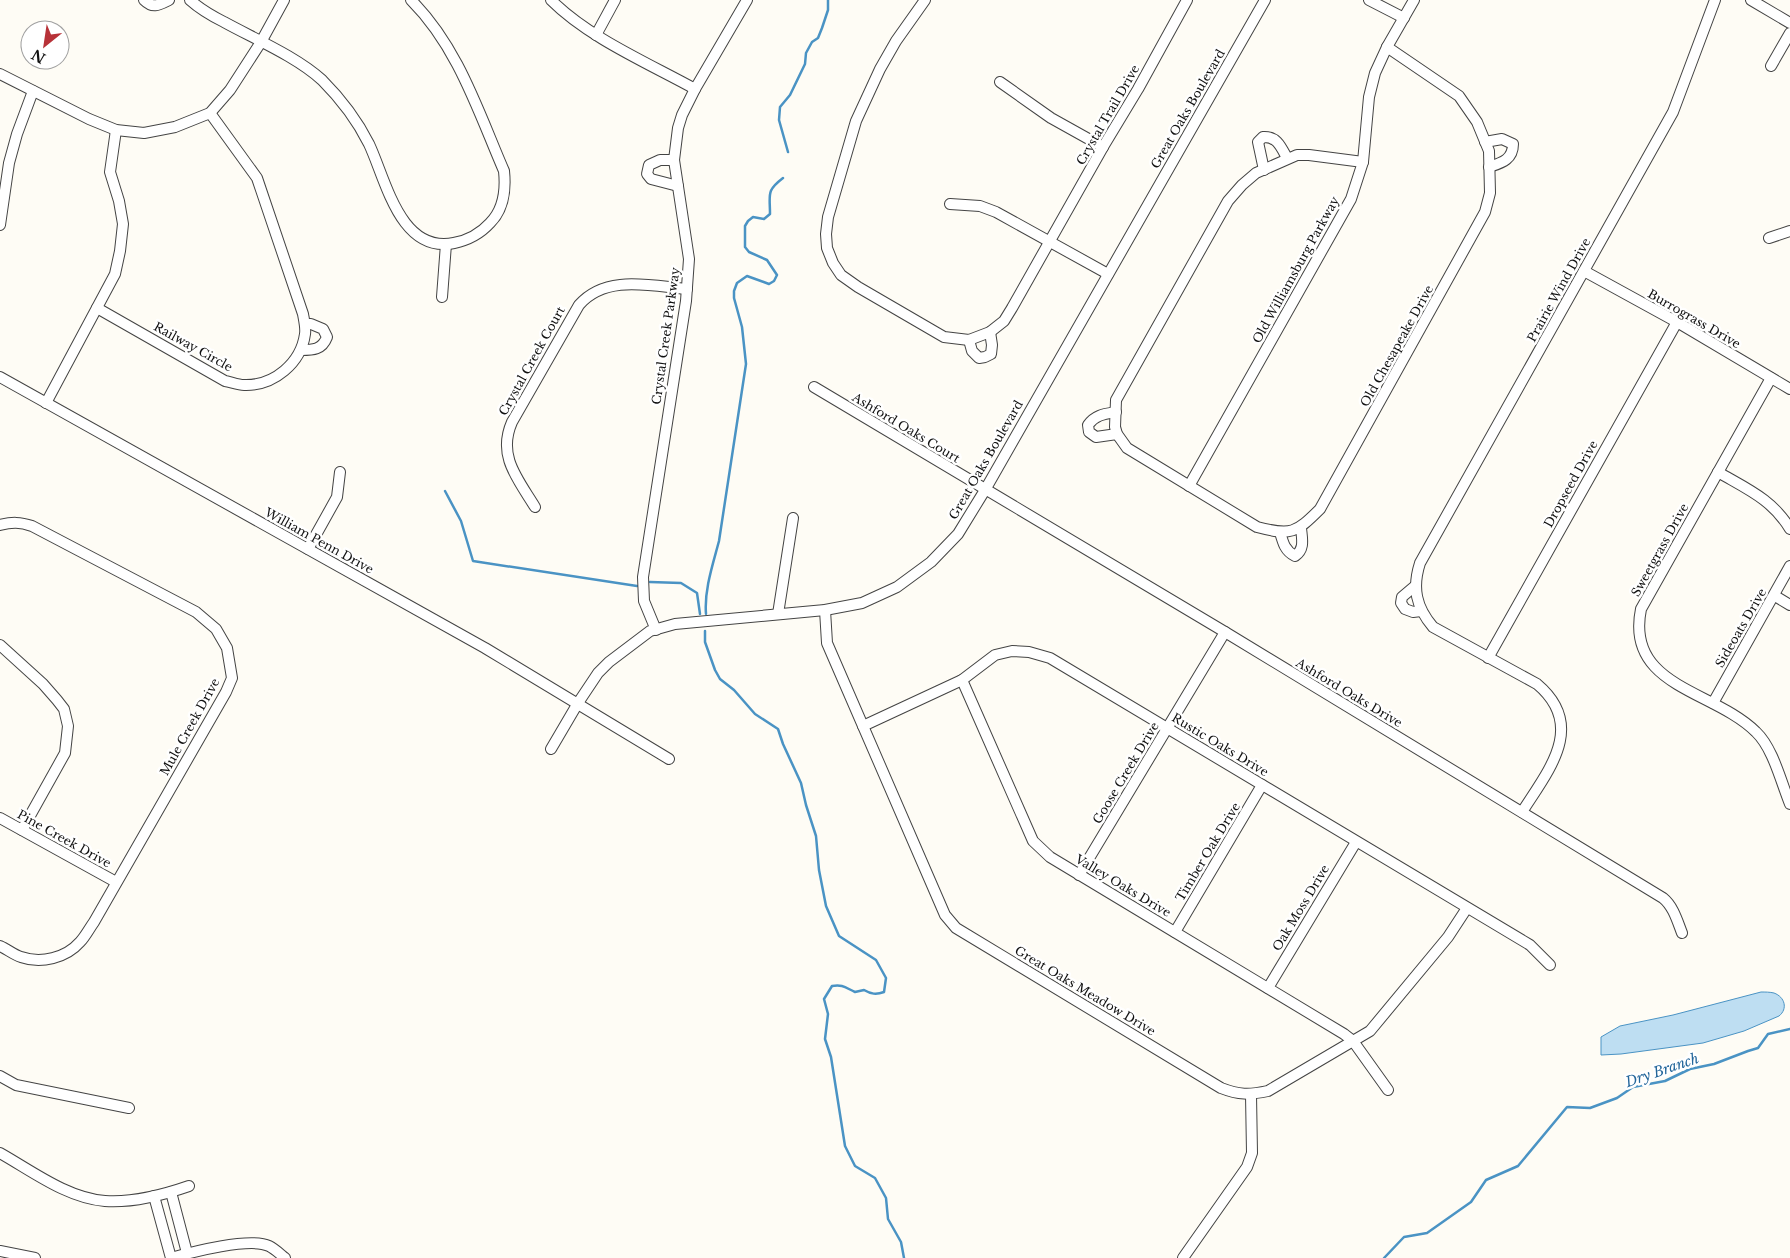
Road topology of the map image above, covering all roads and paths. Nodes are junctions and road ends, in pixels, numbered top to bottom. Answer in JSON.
{"nodes":[{"id":1,"x":144,"y":0,"type":"edge"},
{"id":2,"x":169,"y":0,"type":"edge"},
{"id":3,"x":190,"y":0,"type":"edge"},
{"id":4,"x":284,"y":0,"type":"edge"},
{"id":5,"x":411,"y":0,"type":"edge"},
{"id":6,"x":551,"y":0,"type":"edge"},
{"id":7,"x":616,"y":0,"type":"edge"},
{"id":8,"x":747,"y":0,"type":"edge"},
{"id":9,"x":925,"y":0,"type":"edge"},
{"id":10,"x":1187,"y":0,"type":"edge"},
{"id":11,"x":1264,"y":0,"type":"edge"},
{"id":12,"x":1369,"y":0,"type":"edge"},
{"id":13,"x":1414,"y":0,"type":"edge"},
{"id":14,"x":1715,"y":0,"type":"edge"},
{"id":15,"x":1751,"y":0,"type":"edge"},
{"id":16,"x":1404,"y":18,"type":"junction"},
{"id":17,"x":1790,"y":22,"type":"edge"},
{"id":18,"x":1790,"y":34,"type":"edge"},
{"id":19,"x":596,"y":35,"type":"junction"},
{"id":20,"x":261,"y":42,"type":"junction"},
{"id":21,"x":1387,"y":48,"type":"junction"},
{"id":22,"x":1771,"y":66,"type":"dead end"},
{"id":23,"x":0,"y":74,"type":"edge"},
{"id":24,"x":1000,"y":82,"type":"dead end"},
{"id":25,"x":696,"y":89,"type":"junction"},
{"id":26,"x":33,"y":91,"type":"junction"},
{"id":27,"x":210,"y":113,"type":"junction"},
{"id":28,"x":116,"y":130,"type":"junction"},
{"id":29,"x":1485,"y":142,"type":"junction"},
{"id":30,"x":1103,"y":148,"type":"junction"},
{"id":31,"x":1287,"y":158,"type":"junction"},
{"id":32,"x":674,"y":160,"type":"junction"},
{"id":33,"x":1363,"y":162,"type":"junction"},
{"id":34,"x":1489,"y":167,"type":"junction"},
{"id":35,"x":1264,"y":170,"type":"junction"},
{"id":36,"x":678,"y":186,"type":"junction"},
{"id":37,"x":950,"y":204,"type":"dead end"},
{"id":38,"x":0,"y":224,"type":"edge"},
{"id":39,"x":1790,"y":230,"type":"edge"},
{"id":40,"x":1769,"y":238,"type":"dead end"},
{"id":41,"x":1050,"y":242,"type":"junction"},
{"id":42,"x":446,"y":244,"type":"junction"},
{"id":43,"x":1584,"y":270,"type":"junction"},
{"id":44,"x":1108,"y":274,"type":"junction"},
{"id":45,"x":688,"y":288,"type":"junction"},
{"id":46,"x":442,"y":297,"type":"dead end"},
{"id":47,"x":97,"y":308,"type":"junction"},
{"id":48,"x":1676,"y":322,"type":"junction"},
{"id":49,"x":305,"y":324,"type":"junction"},
{"id":50,"x":990,"y":332,"type":"junction"},
{"id":51,"x":969,"y":340,"type":"junction"},
{"id":52,"x":301,"y":350,"type":"junction"},
{"id":53,"x":0,"y":377,"type":"edge"},
{"id":54,"x":1771,"y":378,"type":"junction"},
{"id":55,"x":814,"y":387,"type":"dead end"},
{"id":56,"x":1790,"y":389,"type":"edge"},
{"id":57,"x":46,"y":403,"type":"junction"},
{"id":58,"x":1116,"y":412,"type":"junction"},
{"id":59,"x":1117,"y":434,"type":"junction"},
{"id":60,"x":340,"y":472,"type":"dead end"},
{"id":61,"x":1718,"y":472,"type":"junction"},
{"id":62,"x":1189,"y":486,"type":"junction"},
{"id":63,"x":985,"y":490,"type":"junction"},
{"id":64,"x":535,"y":507,"type":"dead end"},
{"id":65,"x":792,"y":518,"type":"dead end"},
{"id":66,"x":0,"y":526,"type":"edge"},
{"id":67,"x":1301,"y":528,"type":"junction"},
{"id":68,"x":1790,"y":529,"type":"edge"},
{"id":69,"x":1280,"y":532,"type":"junction"},
{"id":70,"x":308,"y":549,"type":"junction"},
{"id":71,"x":1790,"y":566,"type":"edge"},
{"id":72,"x":1415,"y":586,"type":"junction"},
{"id":73,"x":1775,"y":596,"type":"junction"},
{"id":74,"x":1790,"y":606,"type":"edge"},
{"id":75,"x":824,"y":610,"type":"junction"},
{"id":76,"x":1421,"y":611,"type":"junction"},
{"id":77,"x":778,"y":614,"type":"junction"},
{"id":78,"x":656,"y":630,"type":"junction"},
{"id":79,"x":1224,"y":632,"type":"junction"},
{"id":80,"x":0,"y":645,"type":"edge"},
{"id":81,"x":1488,"y":658,"type":"junction"},
{"id":82,"x":962,"y":680,"type":"junction"},
{"id":83,"x":578,"y":703,"type":"junction"},
{"id":84,"x":1713,"y":703,"type":"junction"},
{"id":85,"x":863,"y":726,"type":"junction"},
{"id":86,"x":1167,"y":728,"type":"junction"},
{"id":87,"x":550,"y":749,"type":"dead end"},
{"id":88,"x":669,"y":759,"type":"dead end"},
{"id":89,"x":1262,"y":786,"type":"junction"},
{"id":90,"x":1790,"y":804,"type":"edge"},
{"id":91,"x":1522,"y":812,"type":"junction"},
{"id":92,"x":0,"y":818,"type":"edge"},
{"id":93,"x":22,"y":830,"type":"junction"},
{"id":94,"x":1356,"y":842,"type":"junction"},
{"id":95,"x":1079,"y":875,"type":"junction"},
{"id":96,"x":116,"y":882,"type":"junction"},
{"id":97,"x":1467,"y":908,"type":"junction"},
{"id":98,"x":1175,"y":932,"type":"junction"},
{"id":99,"x":1682,"y":933,"type":"dead end"},
{"id":100,"x":0,"y":946,"type":"edge"},
{"id":101,"x":1550,"y":965,"type":"dead end"},
{"id":102,"x":1268,"y":988,"type":"junction"},
{"id":103,"x":1353,"y":1041,"type":"junction"},
{"id":104,"x":0,"y":1076,"type":"edge"},
{"id":105,"x":1388,"y":1090,"type":"dead end"},
{"id":106,"x":1252,"y":1095,"type":"junction"},
{"id":107,"x":129,"y":1108,"type":"dead end"},
{"id":108,"x":0,"y":1153,"type":"edge"},
{"id":109,"x":189,"y":1186,"type":"dead end"},
{"id":110,"x":171,"y":1192,"type":"junction"},
{"id":111,"x":154,"y":1196,"type":"junction"},
{"id":112,"x":0,"y":1251,"type":"edge"},
{"id":113,"x":177,"y":1257,"type":"edge"},
{"id":114,"x":35,"y":1258,"type":"edge"},
{"id":115,"x":285,"y":1258,"type":"edge"},
{"id":116,"x":1183,"y":1258,"type":"edge"}],
"edges":[{"from":1,"to":2,"type":"street"},
{"from":3,"to":20,"type":"street"},
{"from":4,"to":20,"type":"street"},
{"from":5,"to":42,"type":"street"},
{"from":6,"to":19,"type":"street"},
{"from":7,"to":19,"type":"street"},
{"from":8,"to":25,"type":"street","name":"Crystal Creek Parkway"},
{"from":9,"to":51,"type":"street"},
{"from":10,"to":30,"type":"street","name":"Crystal Trail Drive"},
{"from":11,"to":44,"type":"street","name":"Great Oaks Boulevard"},
{"from":12,"to":16,"type":"street"},
{"from":13,"to":16,"type":"street","name":"Old Williamsburg Parkway"},
{"from":14,"to":43,"type":"street","name":"Prairie Wind Drive"},
{"from":15,"to":17,"type":"street"},
{"from":16,"to":21,"type":"street","name":"Old Williamsburg Parkway"},
{"from":18,"to":22,"type":"street"},
{"from":19,"to":25,"type":"street"},
{"from":20,"to":27,"type":"street"},
{"from":20,"to":42,"type":"street"},
{"from":21,"to":29,"type":"street","name":"Old Chesapeake Drive"},
{"from":21,"to":33,"type":"street","name":"Old Williamsburg Parkway"},
{"from":23,"to":26,"type":"street"},
{"from":24,"to":30,"type":"street"},
{"from":25,"to":32,"type":"street","name":"Crystal Creek Parkway"},
{"from":26,"to":28,"type":"street"},
{"from":26,"to":38,"type":"street"},
{"from":27,"to":28,"type":"street"},
{"from":27,"to":49,"type":"street","name":"Railway Circle"},
{"from":28,"to":47,"type":"street"},
{"from":29,"to":34,"type":"street","name":"Old Chesapeake Drive"},
{"from":29,"to":34,"type":"street"},
{"from":30,"to":41,"type":"street","name":"Crystal Trail Drive"},
{"from":31,"to":33,"type":"street"},
{"from":31,"to":35,"type":"street"},
{"from":31,"to":35,"type":"street"},
{"from":32,"to":36,"type":"street","name":"Crystal Creek Parkway"},
{"from":32,"to":36,"type":"street"},
{"from":33,"to":62,"type":"street","name":"Old Williamsburg Parkway"},
{"from":34,"to":67,"type":"street","name":"Old Chesapeake Drive"},
{"from":35,"to":58,"type":"street"},
{"from":36,"to":45,"type":"street","name":"Crystal Creek Parkway"},
{"from":37,"to":41,"type":"street"},
{"from":39,"to":40,"type":"street"},
{"from":41,"to":44,"type":"street"},
{"from":41,"to":50,"type":"street","name":"Crystal Trail Drive"},
{"from":42,"to":46,"type":"street"},
{"from":43,"to":48,"type":"street","name":"Burrograss Drive"},
{"from":43,"to":72,"type":"street","name":"Prairie Wind Drive"},
{"from":44,"to":63,"type":"street","name":"Great Oaks Boulevard"},
{"from":45,"to":64,"type":"street","name":"Crystal Creek Court"},
{"from":45,"to":78,"type":"street","name":"Crystal Creek Parkway"},
{"from":47,"to":52,"type":"street","name":"Railway Circle"},
{"from":47,"to":57,"type":"street"},
{"from":48,"to":54,"type":"street","name":"Burrograss Drive"},
{"from":48,"to":81,"type":"street","name":"Dropseed Drive"},
{"from":49,"to":52,"type":"street","name":"Railway Circle"},
{"from":49,"to":52,"type":"street"},
{"from":50,"to":51,"type":"street"},
{"from":50,"to":51,"type":"street"},
{"from":53,"to":57,"type":"street","name":"William Penn Drive"},
{"from":54,"to":56,"type":"street","name":"Burrograss Drive"},
{"from":54,"to":61,"type":"street","name":"Sweetgrass Drive"},
{"from":55,"to":63,"type":"street","name":"Ashford Oaks Court"},
{"from":57,"to":70,"type":"street","name":"William Penn Drive"},
{"from":58,"to":59,"type":"street"},
{"from":58,"to":59,"type":"street"},
{"from":59,"to":62,"type":"street"},
{"from":60,"to":70,"type":"street"},
{"from":61,"to":68,"type":"street"},
{"from":61,"to":84,"type":"street","name":"Sweetgrass Drive"},
{"from":62,"to":69,"type":"street"},
{"from":63,"to":75,"type":"street","name":"Great Oaks Boulevard"},
{"from":63,"to":79,"type":"street","name":"Ashford Oaks Drive"},
{"from":65,"to":77,"type":"street"},
{"from":66,"to":96,"type":"street","name":"Mule Creek Drive"},
{"from":67,"to":69,"type":"street"},
{"from":67,"to":69,"type":"street"},
{"from":70,"to":83,"type":"street","name":"William Penn Drive"},
{"from":71,"to":73,"type":"street","name":"Sideoats Drive"},
{"from":72,"to":76,"type":"street","name":"Prairie Wind Drive"},
{"from":72,"to":76,"type":"street","name":"Prairie Wind Drive"},
{"from":73,"to":74,"type":"street"},
{"from":73,"to":84,"type":"street","name":"Sideoats Drive"},
{"from":75,"to":77,"type":"street","name":"Great Oaks Boulevard"},
{"from":75,"to":85,"type":"street","name":"Great Oaks Meadow Drive"},
{"from":76,"to":81,"type":"street","name":"Prairie Wind Drive"},
{"from":77,"to":78,"type":"street","name":"Great Oaks Boulevard"},
{"from":78,"to":83,"type":"street","name":"Great Oaks Boulevard"},
{"from":79,"to":86,"type":"street","name":"Goose Creek Drive"},
{"from":79,"to":91,"type":"street","name":"Ashford Oaks Drive"},
{"from":80,"to":93,"type":"street"},
{"from":81,"to":91,"type":"street","name":"Prairie Wind Drive"},
{"from":82,"to":85,"type":"street","name":"Rustic Oaks Drive"},
{"from":82,"to":86,"type":"street","name":"Rustic Oaks Drive"},
{"from":82,"to":95,"type":"street","name":"Valley Oaks Drive"},
{"from":83,"to":87,"type":"street","name":"Great Oaks Boulevard"},
{"from":83,"to":88,"type":"street","name":"William Penn Drive"},
{"from":84,"to":90,"type":"street","name":"Sweetgrass Drive"},
{"from":85,"to":106,"type":"street","name":"Great Oaks Meadow Drive"},
{"from":86,"to":89,"type":"street","name":"Rustic Oaks Drive"},
{"from":86,"to":95,"type":"street","name":"Goose Creek Drive"},
{"from":89,"to":94,"type":"street","name":"Rustic Oaks Drive"},
{"from":89,"to":98,"type":"street","name":"Timber Oak Drive"},
{"from":91,"to":99,"type":"street","name":"Ashford Oaks Drive"},
{"from":92,"to":93,"type":"street","name":"Pine Creek Drive"},
{"from":93,"to":96,"type":"street","name":"Pine Creek Drive"},
{"from":94,"to":97,"type":"street","name":"Rustic Oaks Drive"},
{"from":94,"to":102,"type":"street","name":"Oak Moss Drive"},
{"from":95,"to":98,"type":"street","name":"Valley Oaks Drive"},
{"from":96,"to":100,"type":"street","name":"Mule Creek Drive"},
{"from":97,"to":101,"type":"street","name":"Rustic Oaks Drive"},
{"from":97,"to":103,"type":"street","name":"Great Oaks Meadow Drive"},
{"from":98,"to":102,"type":"street","name":"Valley Oaks Drive"},
{"from":102,"to":103,"type":"street","name":"Valley Oaks Drive"},
{"from":103,"to":105,"type":"street"},
{"from":103,"to":106,"type":"street","name":"Great Oaks Meadow Drive"},
{"from":104,"to":107,"type":"street"},
{"from":106,"to":116,"type":"street"},
{"from":108,"to":111,"type":"street"},
{"from":109,"to":110,"type":"street"},
{"from":110,"to":111,"type":"street"},
{"from":110,"to":113,"type":"street"},
{"from":111,"to":113,"type":"street"},
{"from":112,"to":114,"type":"street"},
{"from":113,"to":115,"type":"street"}]}
